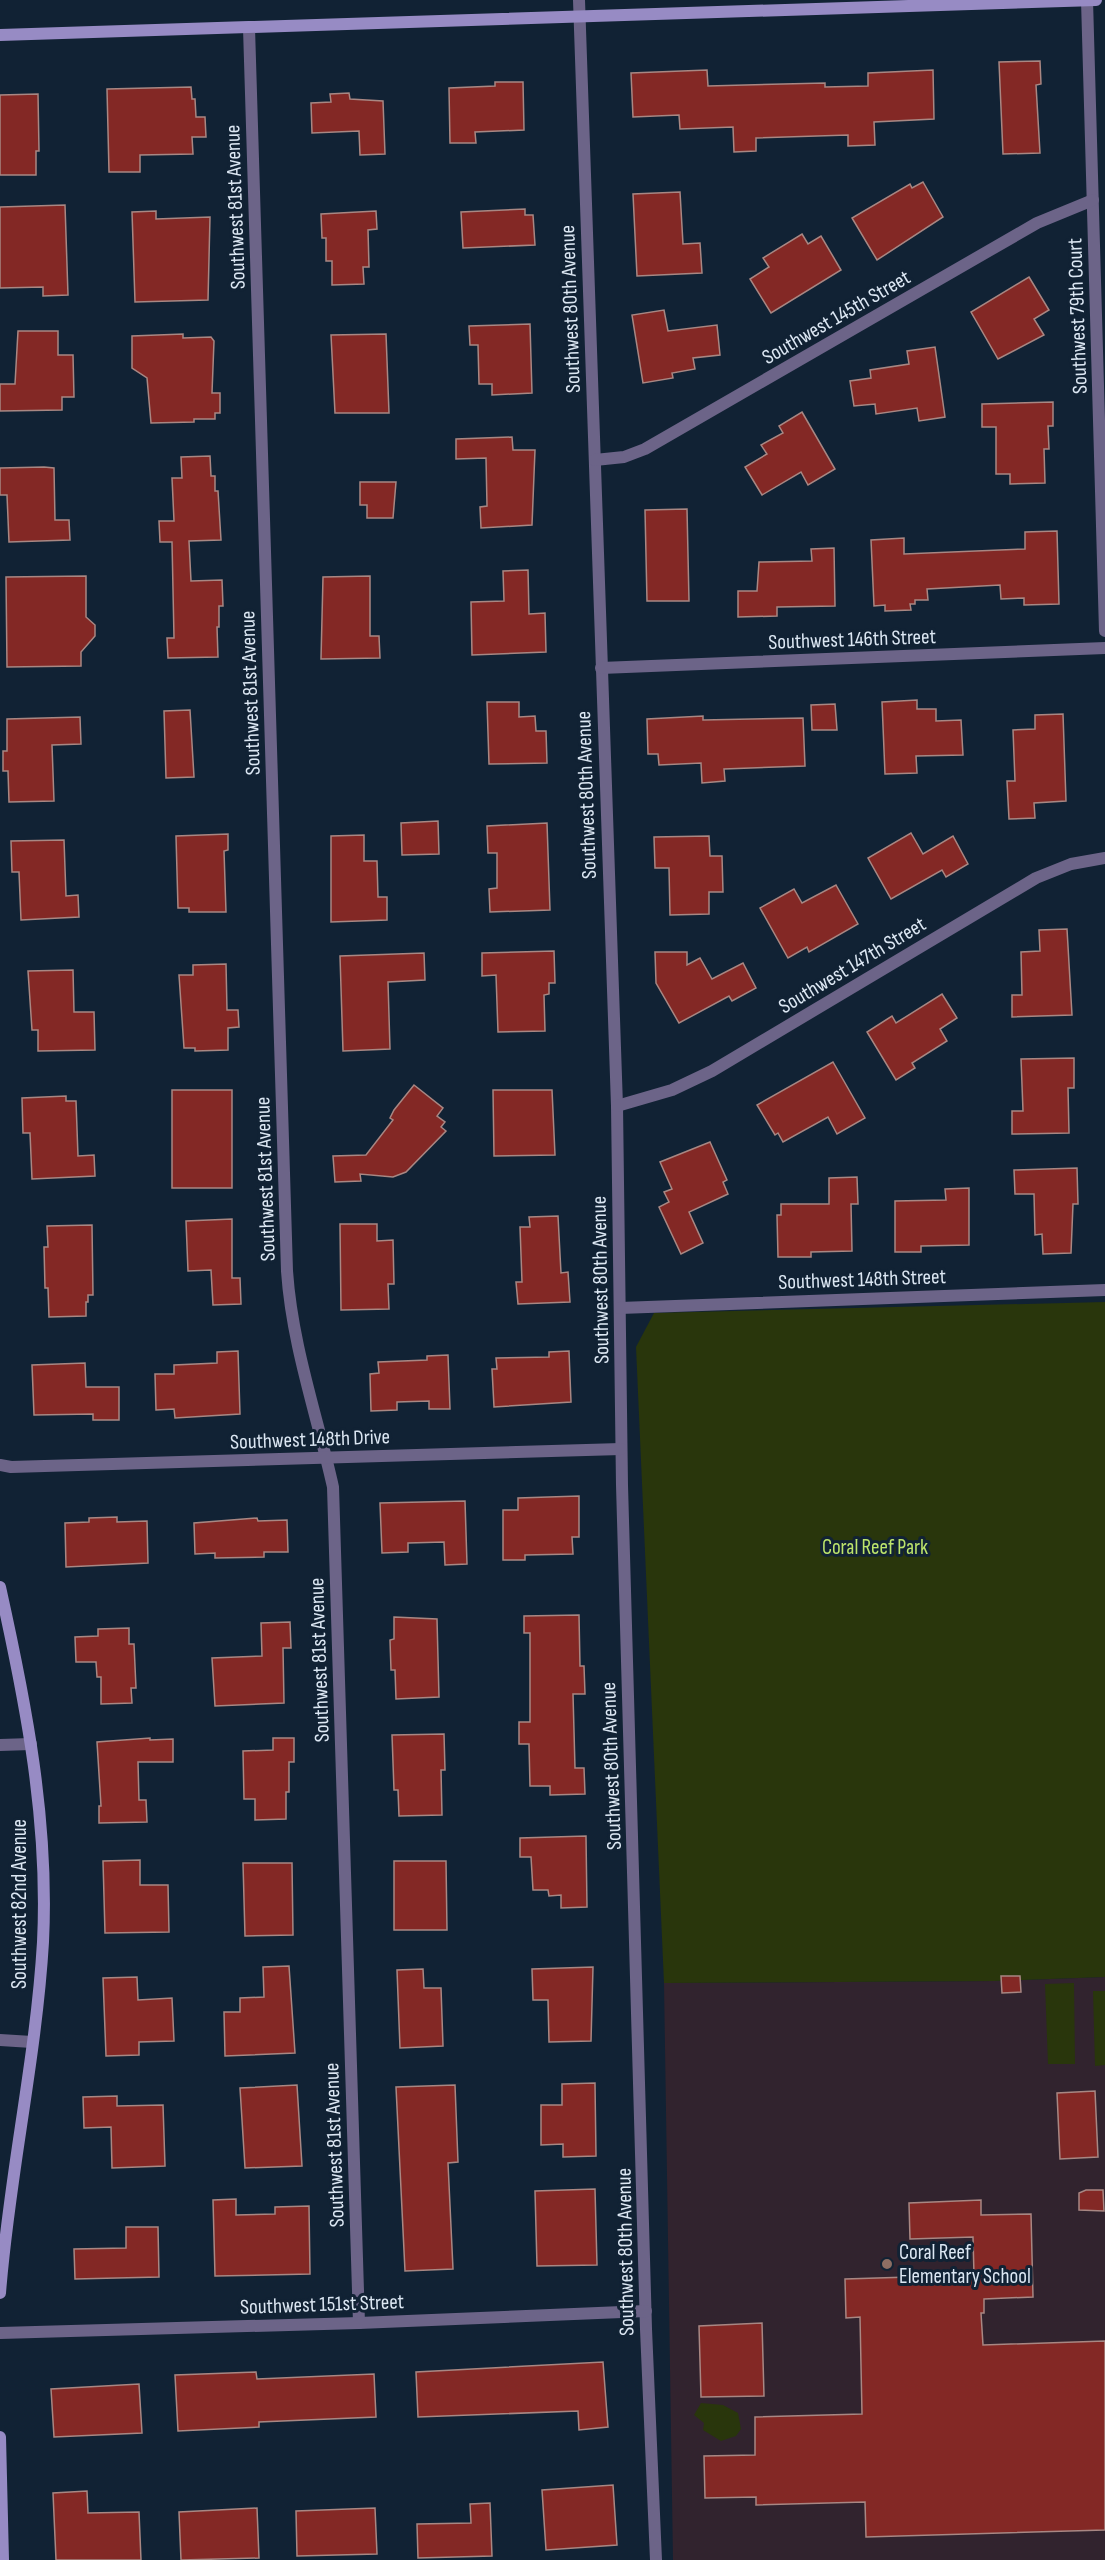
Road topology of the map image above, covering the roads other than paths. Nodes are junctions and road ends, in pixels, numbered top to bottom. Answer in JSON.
{"nodes":[{"id":1,"x":579,"y":0,"type":"edge"},
{"id":2,"x":1087,"y":0,"type":"edge"},
{"id":3,"x":1096,"y":0,"type":"edge"},
{"id":4,"x":905,"y":3,"type":"edge"},
{"id":5,"x":579,"y":19,"type":"junction"},
{"id":6,"x":249,"y":28,"type":"junction"},
{"id":7,"x":0,"y":35,"type":"edge"},
{"id":8,"x":1093,"y":200,"type":"junction"},
{"id":9,"x":596,"y":460,"type":"junction"},
{"id":10,"x":1105,"y":631,"type":"edge"},
{"id":11,"x":1105,"y":648,"type":"edge"},
{"id":12,"x":601,"y":668,"type":"junction"},
{"id":13,"x":1105,"y":858,"type":"edge"},
{"id":14,"x":617,"y":1106,"type":"junction"},
{"id":15,"x":1105,"y":1290,"type":"edge"},
{"id":16,"x":620,"y":1308,"type":"junction"},
{"id":17,"x":621,"y":1449,"type":"junction"},
{"id":18,"x":326,"y":1458,"type":"junction"},
{"id":19,"x":0,"y":1465,"type":"edge"},
{"id":20,"x":0,"y":1587,"type":"edge"},
{"id":21,"x":32,"y":1744,"type":"junction"},
{"id":22,"x":0,"y":1745,"type":"edge"},
{"id":23,"x":0,"y":2040,"type":"edge"},
{"id":24,"x":32,"y":2042,"type":"junction"},
{"id":25,"x":0,"y":2293,"type":"edge"},
{"id":26,"x":646,"y":2311,"type":"junction"},
{"id":27,"x":359,"y":2324,"type":"junction"},
{"id":28,"x":0,"y":2333,"type":"edge"},
{"id":29,"x":0,"y":2437,"type":"edge"},
{"id":30,"x":3,"y":2560,"type":"edge"},
{"id":31,"x":656,"y":2560,"type":"edge"}],
"edges":[{"from":1,"to":5,"type":"street","name":"Southwest 80th Avenue"},
{"from":2,"to":3,"type":"street"},
{"from":2,"to":4,"type":"street"},
{"from":2,"to":8,"type":"street","name":"Southwest 79th Court"},
{"from":4,"to":5,"type":"street"},
{"from":5,"to":6,"type":"street"},
{"from":5,"to":9,"type":"street","name":"Southwest 80th Avenue"},
{"from":6,"to":7,"type":"street"},
{"from":6,"to":18,"type":"street","name":"Southwest 81st Avenue"},
{"from":8,"to":9,"type":"street","name":"Southwest 145th Street"},
{"from":8,"to":10,"type":"street","name":"Southwest 79th Court"},
{"from":9,"to":12,"type":"street","name":"Southwest 80th Avenue"},
{"from":11,"to":12,"type":"street","name":"Southwest 146th Street"},
{"from":12,"to":14,"type":"street","name":"Southwest 80th Avenue"},
{"from":13,"to":14,"type":"street","name":"Southwest 147th Street"},
{"from":14,"to":16,"type":"street","name":"Southwest 80th Avenue"},
{"from":15,"to":16,"type":"street","name":"Southwest 148th Street"},
{"from":16,"to":17,"type":"street","name":"Southwest 80th Avenue"},
{"from":17,"to":18,"type":"street","name":"Southwest 148th Drive"},
{"from":17,"to":26,"type":"street","name":"Southwest 80th Avenue"},
{"from":18,"to":19,"type":"street","name":"Southwest 148th Drive"},
{"from":18,"to":27,"type":"street","name":"Southwest 81st Avenue"},
{"from":20,"to":21,"type":"street","name":"Southwest 82nd Avenue"},
{"from":21,"to":22,"type":"street"},
{"from":21,"to":24,"type":"street","name":"Southwest 82nd Avenue"},
{"from":23,"to":24,"type":"street"},
{"from":24,"to":25,"type":"street","name":"Southwest 82nd Avenue"},
{"from":26,"to":27,"type":"street","name":"Southwest 151st Street"},
{"from":26,"to":31,"type":"street","name":"Southwest 80th Avenue"},
{"from":27,"to":28,"type":"street","name":"Southwest 151st Street"},
{"from":29,"to":30,"type":"street"}]}
